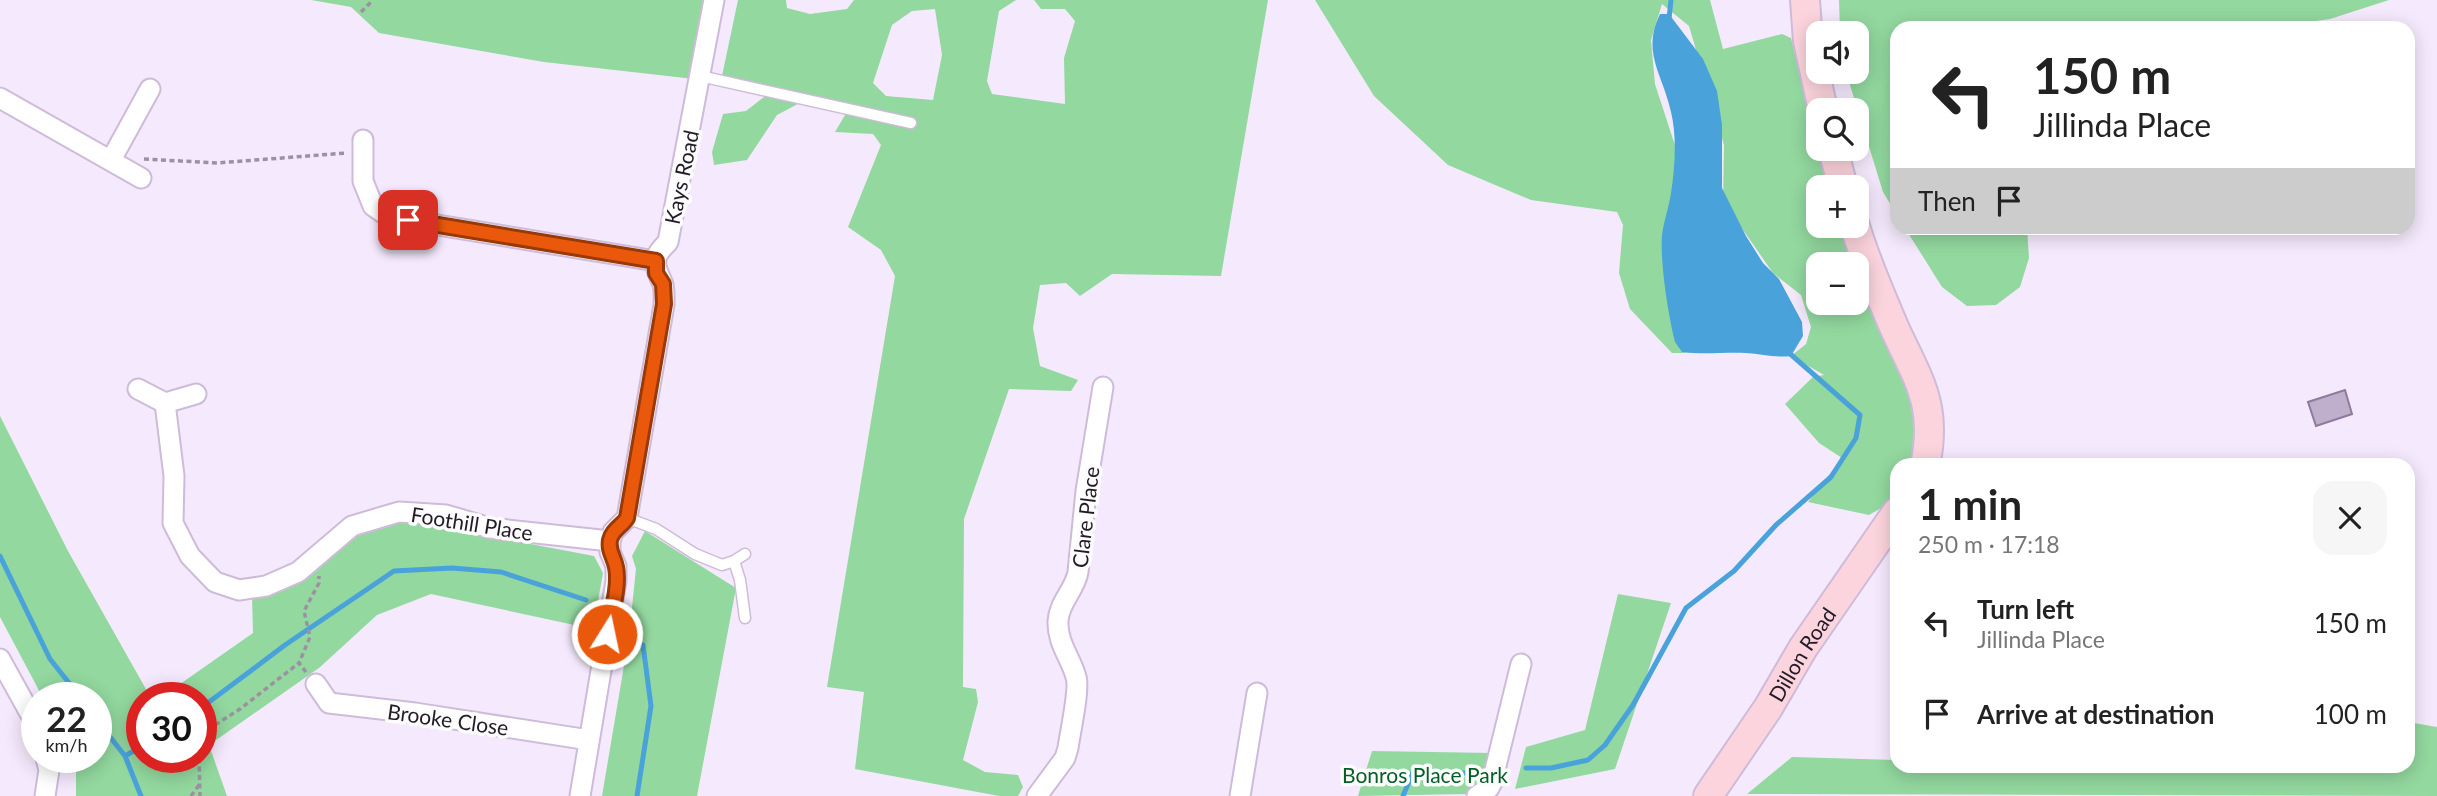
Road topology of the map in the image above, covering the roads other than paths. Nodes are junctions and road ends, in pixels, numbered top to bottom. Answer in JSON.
{"nodes":[{"id":1,"x":714,"y":0,"type":"edge"},
{"id":2,"x":1805,"y":0,"type":"edge"},
{"id":3,"x":700,"y":76,"type":"junction"},
{"id":4,"x":150,"y":89,"type":"dead end"},
{"id":5,"x":0,"y":98,"type":"edge"},
{"id":6,"x":1820,"y":98,"type":"edge"},
{"id":7,"x":911,"y":123,"type":"dead end"},
{"id":8,"x":363,"y":146,"type":"road end"},
{"id":9,"x":1860,"y":238,"type":"edge"},
{"id":10,"x":656,"y":261,"type":"junction"},
{"id":11,"x":1103,"y":387,"type":"dead end"},
{"id":12,"x":138,"y":389,"type":"dead end"},
{"id":13,"x":196,"y":394,"type":"dead end"},
{"id":14,"x":164,"y":402,"type":"junction"},
{"id":15,"x":1926,"y":458,"type":"edge"},
{"id":16,"x":627,"y":518,"type":"junction"},
{"id":17,"x":1890,"y":523,"type":"edge"},
{"id":18,"x":610,"y":541,"type":"junction"},
{"id":19,"x":745,"y":554,"type":"dead end"},
{"id":20,"x":734,"y":561,"type":"junction"},
{"id":21,"x":745,"y":618,"type":"dead end"},
{"id":22,"x":0,"y":659,"type":"edge"},
{"id":23,"x":1521,"y":664,"type":"dead end"},
{"id":24,"x":316,"y":684,"type":"road end"},
{"id":25,"x":1257,"y":693,"type":"dead end"},
{"id":26,"x":21,"y":697,"type":"edge"},
{"id":27,"x":589,"y":740,"type":"junction"},
{"id":28,"x":49,"y":773,"type":"edge"},
{"id":29,"x":45,"y":796,"type":"edge"},
{"id":30,"x":580,"y":796,"type":"edge"},
{"id":31,"x":1037,"y":796,"type":"edge"},
{"id":32,"x":1240,"y":796,"type":"edge"},
{"id":33,"x":1477,"y":796,"type":"edge"},
{"id":34,"x":1708,"y":796,"type":"edge"}],
"edges":[{"from":1,"to":3,"type":"street","name":"Kays Road"},
{"from":2,"to":6,"type":"main road"},
{"from":3,"to":7,"type":"lane"},
{"from":3,"to":10,"type":"street","name":"Kays Road"},
{"from":4,"to":5,"type":"street"},
{"from":8,"to":10,"type":"street"},
{"from":9,"to":15,"type":"main road"},
{"from":10,"to":16,"type":"street"},
{"from":11,"to":31,"type":"street","name":"Clare Place"},
{"from":12,"to":14,"type":"street"},
{"from":13,"to":14,"type":"street"},
{"from":14,"to":18,"type":"street","name":"Foothill Place"},
{"from":16,"to":18,"type":"street"},
{"from":16,"to":20,"type":"lane"},
{"from":17,"to":34,"type":"main road","name":"Dillon Road"},
{"from":18,"to":27,"type":"street"},
{"from":19,"to":20,"type":"lane"},
{"from":20,"to":21,"type":"lane"},
{"from":22,"to":26,"type":"street"},
{"from":23,"to":33,"type":"street"},
{"from":24,"to":27,"type":"street","name":"Brooke Close"},
{"from":25,"to":32,"type":"street"},
{"from":27,"to":30,"type":"street"},
{"from":28,"to":29,"type":"street"}]}
